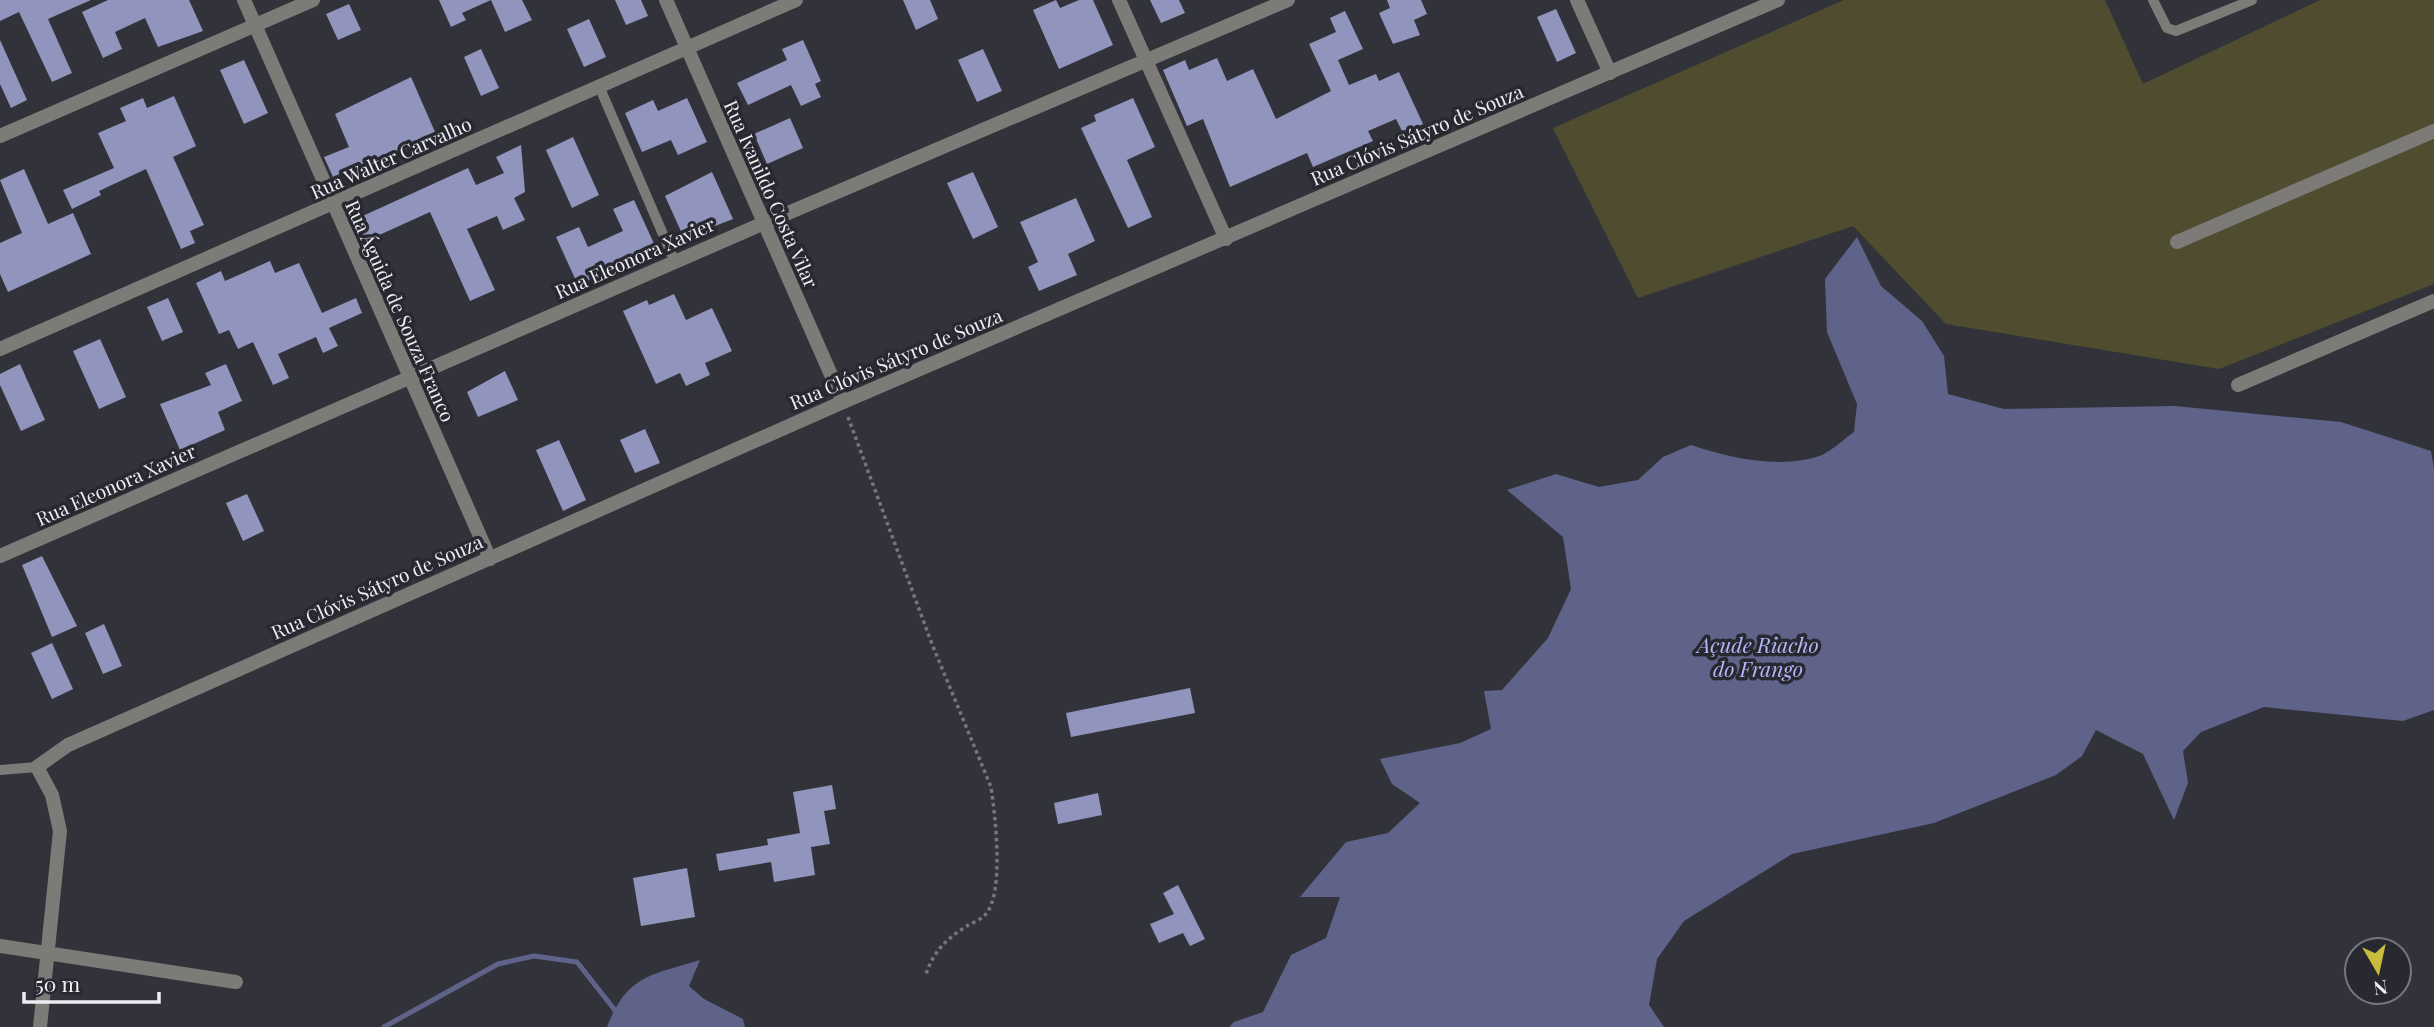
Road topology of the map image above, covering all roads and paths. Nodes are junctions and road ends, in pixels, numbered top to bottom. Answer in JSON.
{"nodes":[{"id":1,"x":244,"y":0,"type":"edge"},
{"id":2,"x":313,"y":0,"type":"edge"},
{"id":3,"x":666,"y":0,"type":"edge"},
{"id":4,"x":796,"y":0,"type":"edge"},
{"id":5,"x":1119,"y":0,"type":"edge"},
{"id":6,"x":1288,"y":0,"type":"edge"},
{"id":7,"x":1577,"y":0,"type":"edge"},
{"id":8,"x":1778,"y":0,"type":"edge"},
{"id":9,"x":2153,"y":0,"type":"edge"},
{"id":10,"x":2252,"y":0,"type":"edge"},
{"id":11,"x":256,"y":26,"type":"junction"},
{"id":12,"x":687,"y":47,"type":"junction"},
{"id":13,"x":1145,"y":61,"type":"junction"},
{"id":14,"x":1610,"y":73,"type":"junction"},
{"id":15,"x":599,"y":86,"type":"junction"},
{"id":16,"x":2434,"y":131,"type":"edge"},
{"id":17,"x":0,"y":136,"type":"edge"},
{"id":18,"x":332,"y":205,"type":"junction"},
{"id":19,"x":762,"y":224,"type":"junction"},
{"id":20,"x":1226,"y":240,"type":"junction"},
{"id":21,"x":2177,"y":242,"type":"dead end"},
{"id":22,"x":675,"y":261,"type":"junction"},
{"id":23,"x":2434,"y":301,"type":"edge"},
{"id":24,"x":0,"y":349,"type":"edge"},
{"id":25,"x":408,"y":378,"type":"junction"},
{"id":26,"x":2238,"y":385,"type":"dead end"},
{"id":27,"x":843,"y":402,"type":"junction"},
{"id":28,"x":0,"y":556,"type":"edge"},
{"id":29,"x":489,"y":559,"type":"junction"},
{"id":30,"x":37,"y":767,"type":"junction"},
{"id":31,"x":0,"y":770,"type":"edge"},
{"id":32,"x":0,"y":946,"type":"edge"},
{"id":33,"x":49,"y":954,"type":"junction"},
{"id":34,"x":926,"y":974,"type":"dead end"},
{"id":35,"x":236,"y":982,"type":"dead end"},
{"id":36,"x":40,"y":1027,"type":"edge"}],
"edges":[{"from":1,"to":11,"type":"street","name":"Rua Águida de Souza Franco"},
{"from":2,"to":11,"type":"street"},
{"from":3,"to":12,"type":"street","name":"Rua Ivanildo Costa Vilar"},
{"from":4,"to":12,"type":"street","name":"Rua Walter Carvalho"},
{"from":5,"to":13,"type":"street"},
{"from":6,"to":13,"type":"street","name":"Rua Eleonora Xavier"},
{"from":7,"to":14,"type":"street"},
{"from":8,"to":14,"type":"street","name":"Rua Clóvis Sátyro de Souza"},
{"from":9,"to":10,"type":"lane"},
{"from":11,"to":17,"type":"street"},
{"from":11,"to":18,"type":"street","name":"Rua Águida de Souza Franco"},
{"from":12,"to":15,"type":"street","name":"Rua Walter Carvalho"},
{"from":12,"to":19,"type":"street","name":"Rua Ivanildo Costa Vilar"},
{"from":13,"to":19,"type":"street","name":"Rua Eleonora Xavier"},
{"from":13,"to":20,"type":"street"},
{"from":14,"to":20,"type":"street","name":"Rua Clóvis Sátyro de Souza"},
{"from":15,"to":18,"type":"street","name":"Rua Walter Carvalho"},
{"from":15,"to":22,"type":"lane"},
{"from":16,"to":21,"type":"street"},
{"from":18,"to":24,"type":"street","name":"Rua Walter Carvalho"},
{"from":18,"to":25,"type":"street","name":"Rua Águida de Souza Franco"},
{"from":19,"to":22,"type":"street","name":"Rua Eleonora Xavier"},
{"from":19,"to":27,"type":"street","name":"Rua Ivanildo Costa Vilar"},
{"from":20,"to":27,"type":"street","name":"Rua Clóvis Sátyro de Souza"},
{"from":22,"to":25,"type":"street","name":"Rua Eleonora Xavier"},
{"from":23,"to":26,"type":"street"},
{"from":25,"to":28,"type":"street","name":"Rua Eleonora Xavier"},
{"from":25,"to":29,"type":"street","name":"Rua Águida de Souza Franco"},
{"from":27,"to":29,"type":"street","name":"Rua Clóvis Sátyro de Souza"},
{"from":27,"to":34,"type":"path"},
{"from":29,"to":30,"type":"street","name":"Rua Clóvis Sátyro de Souza"},
{"from":30,"to":31,"type":"lane"},
{"from":30,"to":33,"type":"street"},
{"from":32,"to":33,"type":"street"},
{"from":33,"to":35,"type":"street"},
{"from":33,"to":36,"type":"street"}]}
